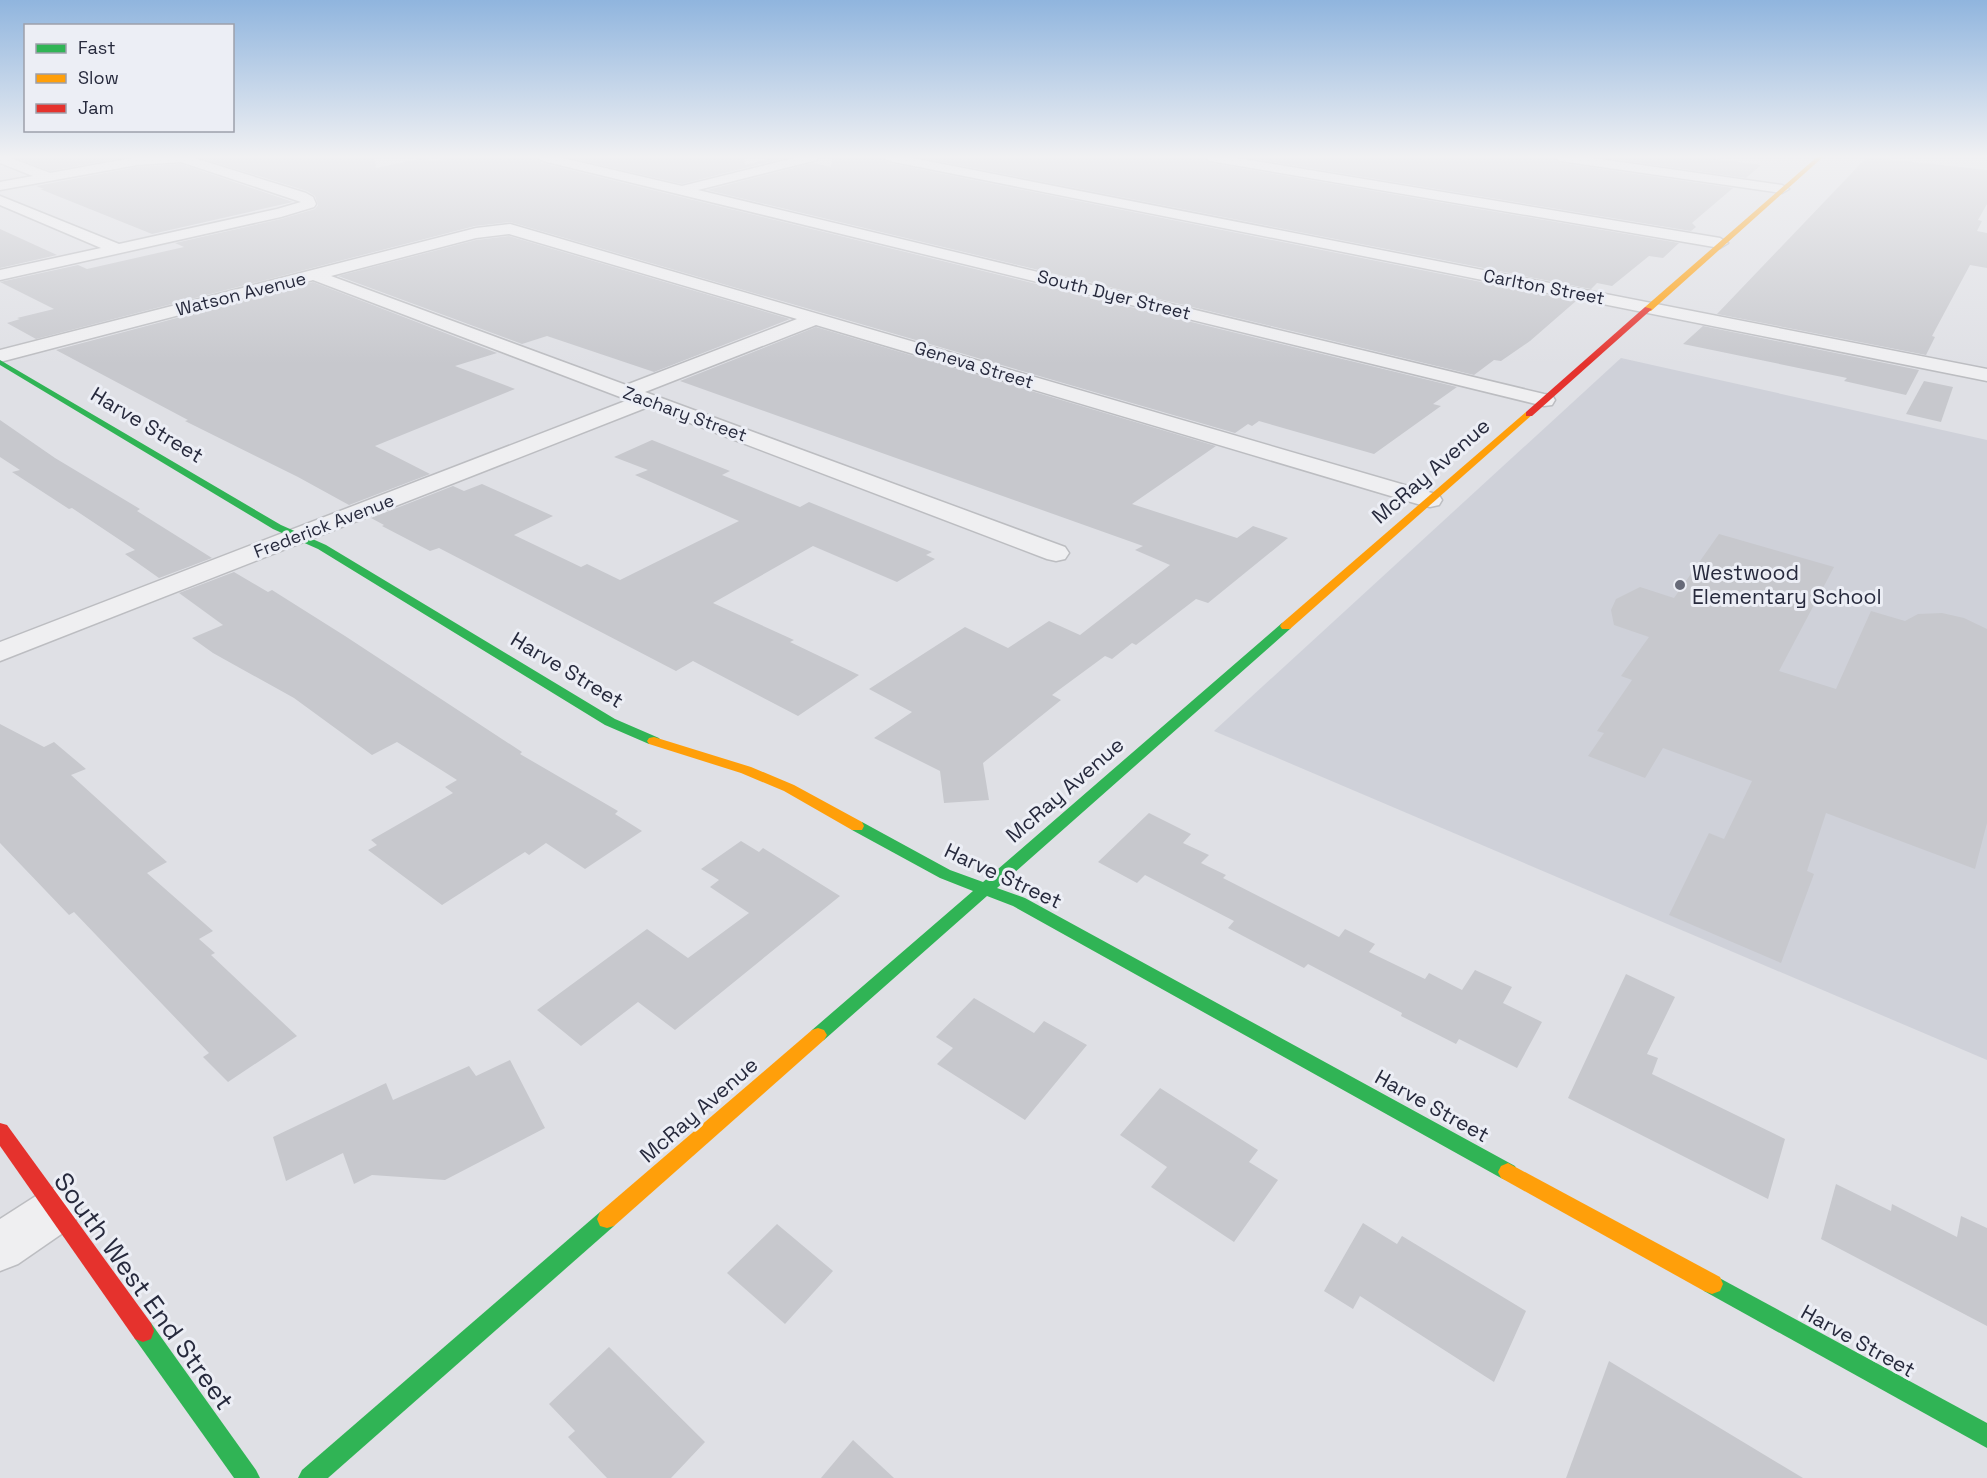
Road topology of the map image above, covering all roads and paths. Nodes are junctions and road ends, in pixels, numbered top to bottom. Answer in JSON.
{"nodes":[{"id":1,"x":63,"y":226,"type":"edge"},
{"id":2,"x":222,"y":226,"type":"edge"},
{"id":3,"x":830,"y":226,"type":"edge"},
{"id":4,"x":1235,"y":226,"type":"edge"},
{"id":5,"x":1619,"y":226,"type":"edge"},
{"id":6,"x":1740,"y":226,"type":"edge"},
{"id":7,"x":518,"y":230,"type":"joint"},
{"id":8,"x":1720,"y":243,"type":"junction"},
{"id":9,"x":118,"y":249,"type":"junction"},
{"id":10,"x":0,"y":275,"type":"edge"},
{"id":11,"x":314,"y":275,"type":"junction"},
{"id":12,"x":1647,"y":308,"type":"junction"},
{"id":13,"x":817,"y":318,"type":"junction"},
{"id":14,"x":0,"y":356,"type":"edge"},
{"id":15,"x":0,"y":362,"type":"edge"},
{"id":16,"x":1987,"y":374,"type":"edge"},
{"id":17,"x":637,"y":396,"type":"junction"},
{"id":18,"x":1544,"y":399,"type":"junction"},
{"id":19,"x":1430,"y":500,"type":"junction"},
{"id":20,"x":297,"y":536,"type":"junction"},
{"id":21,"x":1056,"y":553,"type":"dead end"},
{"id":22,"x":0,"y":652,"type":"edge"},
{"id":23,"x":983,"y":888,"type":"junction"},
{"id":24,"x":0,"y":1131,"type":"edge"},
{"id":25,"x":56,"y":1210,"type":"junction"},
{"id":26,"x":0,"y":1247,"type":"edge"},
{"id":27,"x":1987,"y":1436,"type":"edge"},
{"id":28,"x":248,"y":1478,"type":"edge"},
{"id":29,"x":310,"y":1478,"type":"edge"}],
"edges":[{"from":1,"to":9,"type":"street"},
{"from":2,"to":9,"type":"street"},
{"from":3,"to":18,"type":"street","name":"South Dyer Street"},
{"from":4,"to":12,"type":"street","name":"Carlton Street"},
{"from":5,"to":8,"type":"street"},
{"from":6,"to":8,"type":"street","name":"McRay Avenue"},
{"from":7,"to":11,"type":"street","name":"Watson Avenue"},
{"from":7,"to":13,"type":"street","name":"Geneva Street"},
{"from":8,"to":12,"type":"street","name":"McRay Avenue"},
{"from":9,"to":10,"type":"street"},
{"from":11,"to":14,"type":"street","name":"Watson Avenue"},
{"from":11,"to":17,"type":"street","name":"Zachary Street"},
{"from":12,"to":16,"type":"street","name":"Carlton Street"},
{"from":12,"to":18,"type":"street","name":"McRay Avenue"},
{"from":13,"to":17,"type":"street","name":"Frederick Avenue"},
{"from":13,"to":19,"type":"street","name":"Geneva Street"},
{"from":15,"to":20,"type":"street","name":"Harve Street"},
{"from":17,"to":20,"type":"street","name":"Frederick Avenue"},
{"from":17,"to":21,"type":"street","name":"Zachary Street"},
{"from":18,"to":19,"type":"street","name":"McRay Avenue"},
{"from":19,"to":23,"type":"street","name":"McRay Avenue"},
{"from":20,"to":22,"type":"street","name":"Frederick Avenue"},
{"from":20,"to":23,"type":"street","name":"Harve Street"},
{"from":23,"to":27,"type":"street","name":"Harve Street"},
{"from":23,"to":29,"type":"street","name":"McRay Avenue"},
{"from":24,"to":25,"type":"street","name":"South West End Street"},
{"from":25,"to":26,"type":"street"},
{"from":25,"to":28,"type":"street","name":"South West End Street"}]}
